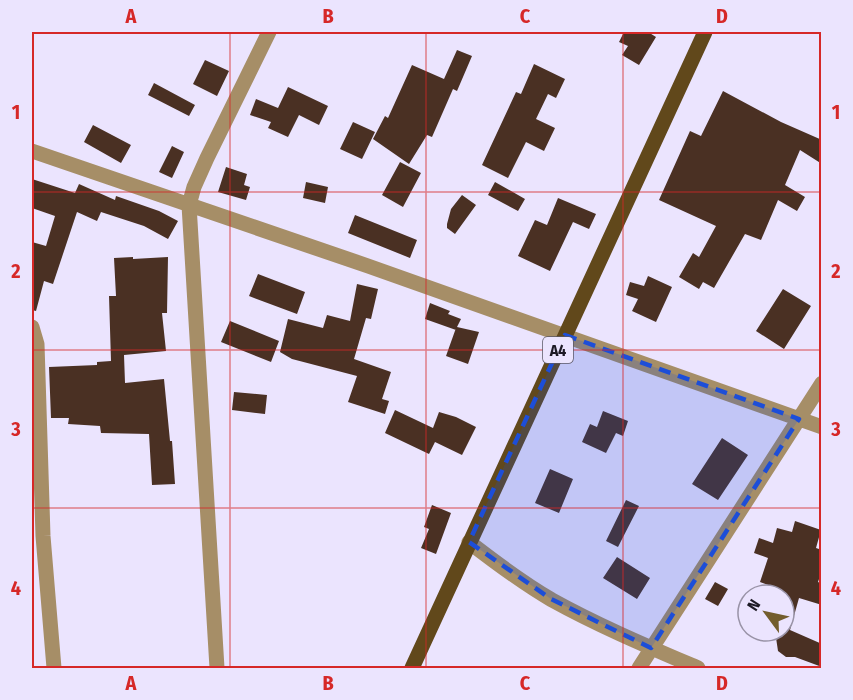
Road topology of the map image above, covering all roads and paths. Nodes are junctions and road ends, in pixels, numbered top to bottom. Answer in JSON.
{"nodes":[{"id":1,"x":269,"y":32,"type":"edge"},
{"id":2,"x":705,"y":32,"type":"edge"},
{"id":3,"x":32,"y":151,"type":"edge"},
{"id":4,"x":189,"y":205,"type":"junction"},
{"id":5,"x":32,"y":327,"type":"edge"},
{"id":6,"x":565,"y":335,"type":"junction"},
{"id":7,"x":822,"y":383,"type":"edge"},
{"id":8,"x":799,"y":419,"type":"junction"},
{"id":9,"x":822,"y":427,"type":"edge"},
{"id":10,"x":469,"y":542,"type":"junction"},
{"id":11,"x":651,"y":648,"type":"junction"},
{"id":12,"x":54,"y":669,"type":"edge"},
{"id":13,"x":217,"y":669,"type":"edge"},
{"id":14,"x":412,"y":669,"type":"edge"},
{"id":15,"x":639,"y":669,"type":"edge"},
{"id":16,"x":698,"y":669,"type":"edge"}],
"edges":[{"from":1,"to":4,"type":"street"},
{"from":2,"to":6,"type":"main road","number":"A4"},
{"from":3,"to":4,"type":"street"},
{"from":4,"to":6,"type":"street"},
{"from":4,"to":13,"type":"street"},
{"from":5,"to":12,"type":"street"},
{"from":6,"to":8,"type":"street"},
{"from":6,"to":10,"type":"main road","number":"A4"},
{"from":7,"to":8,"type":"street"},
{"from":8,"to":9,"type":"street"},
{"from":8,"to":11,"type":"street"},
{"from":10,"to":11,"type":"street"},
{"from":10,"to":14,"type":"main road","number":"A4"},
{"from":11,"to":15,"type":"street"},
{"from":11,"to":16,"type":"street"}]}
